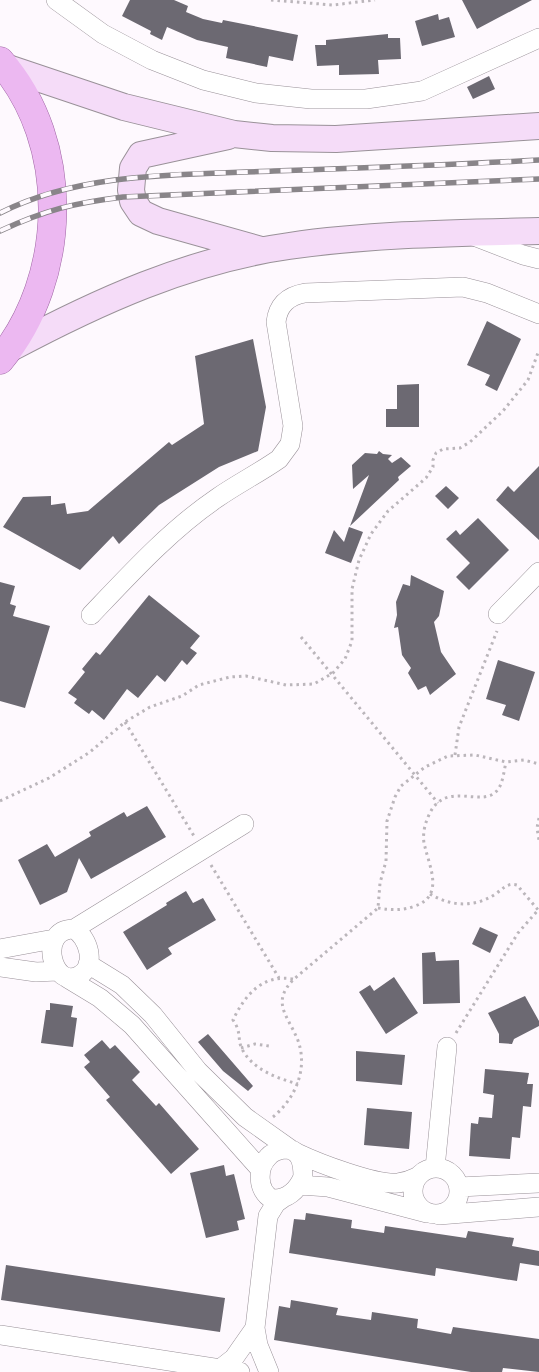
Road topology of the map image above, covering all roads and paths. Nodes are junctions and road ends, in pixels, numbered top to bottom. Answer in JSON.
{"nodes":[{"id":1,"x":56,"y":0,"type":"edge"},
{"id":2,"x":271,"y":0,"type":"edge"},
{"id":3,"x":297,"y":0,"type":"edge"},
{"id":4,"x":375,"y":0,"type":"edge"},
{"id":5,"x":291,"y":3,"type":"junction"},
{"id":6,"x":539,"y":38,"type":"edge"},
{"id":7,"x":2,"y":64,"type":"edge"},
{"id":8,"x":539,"y":126,"type":"edge"},
{"id":9,"x":234,"y":134,"type":"junction"},
{"id":10,"x":539,"y":232,"type":"edge"},
{"id":11,"x":466,"y":233,"type":"junction"},
{"id":12,"x":263,"y":251,"type":"junction"},
{"id":13,"x":539,"y":259,"type":"edge"},
{"id":14,"x":539,"y":314,"type":"edge"},
{"id":15,"x":539,"y":350,"type":"edge"},
{"id":16,"x":4,"y":354,"type":"edge"},
{"id":17,"x":539,"y":572,"type":"edge"},
{"id":18,"x":503,"y":609,"type":"joint"},
{"id":19,"x":91,"y":615,"type":"dead end"},
{"id":20,"x":301,"y":637,"type":"dead end"},
{"id":21,"x":333,"y":674,"type":"junction"},
{"id":22,"x":455,"y":755,"type":"junction"},
{"id":23,"x":506,"y":762,"type":"junction"},
{"id":24,"x":539,"y":764,"type":"edge"},
{"id":25,"x":415,"y":774,"type":"junction"},
{"id":26,"x":0,"y":801,"type":"edge"},
{"id":27,"x":438,"y":803,"type":"junction"},
{"id":28,"x":539,"y":818,"type":"edge"},
{"id":29,"x":244,"y":824,"type":"dead end"},
{"id":30,"x":539,"y":840,"type":"edge"},
{"id":31,"x":430,"y":894,"type":"junction"},
{"id":32,"x":378,"y":908,"type":"junction"},
{"id":33,"x":539,"y":910,"type":"edge"},
{"id":34,"x":74,"y":929,"type":"junction"},
{"id":35,"x":54,"y":939,"type":"junction"},
{"id":36,"x":0,"y":949,"type":"edge"},
{"id":37,"x":88,"y":964,"type":"junction"},
{"id":38,"x":0,"y":967,"type":"edge"},
{"id":39,"x":62,"y":974,"type":"junction"},
{"id":40,"x":294,"y":979,"type":"junction"},
{"id":41,"x":268,"y":1046,"type":"dead end"},
{"id":42,"x":447,"y":1047,"type":"joint"},
{"id":43,"x":241,"y":1048,"type":"junction"},
{"id":44,"x":298,"y":1084,"type":"junction"},
{"id":45,"x":258,"y":1126,"type":"junction"},
{"id":46,"x":293,"y":1151,"type":"junction"},
{"id":47,"x":435,"y":1168,"type":"junction"},
{"id":48,"x":261,"y":1177,"type":"junction"},
{"id":49,"x":417,"y":1177,"type":"junction"},
{"id":50,"x":539,"y":1183,"type":"edge"},
{"id":51,"x":300,"y":1185,"type":"junction"},
{"id":52,"x":459,"y":1187,"type":"junction"},
{"id":53,"x":283,"y":1198,"type":"junction"},
{"id":54,"x":539,"y":1207,"type":"edge"},
{"id":55,"x":434,"y":1215,"type":"junction"},
{"id":56,"x":267,"y":1224,"type":"junction"},
{"id":57,"x":255,"y":1328,"type":"junction"},
{"id":58,"x":0,"y":1335,"type":"edge"},
{"id":59,"x":220,"y":1369,"type":"junction"},
{"id":60,"x":240,"y":1372,"type":"edge"},
{"id":61,"x":269,"y":1372,"type":"edge"}],
"edges":[{"from":1,"to":6,"type":"street"},
{"from":2,"to":5,"type":"path"},
{"from":3,"to":5,"type":"path"},
{"from":4,"to":5,"type":"path"},
{"from":7,"to":9,"type":"main road"},
{"from":7,"to":16,"type":"main road"},
{"from":8,"to":9,"type":"main road"},
{"from":9,"to":12,"type":"main road"},
{"from":10,"to":11,"type":"main road"},
{"from":11,"to":12,"type":"main road"},
{"from":11,"to":13,"type":"street"},
{"from":12,"to":16,"type":"main road"},
{"from":14,"to":19,"type":"street"},
{"from":15,"to":21,"type":"path"},
{"from":17,"to":18,"type":"street"},
{"from":18,"to":22,"type":"path"},
{"from":20,"to":21,"type":"path"},
{"from":21,"to":25,"type":"path"},
{"from":21,"to":26,"type":"path"},
{"from":22,"to":23,"type":"path"},
{"from":22,"to":25,"type":"path"},
{"from":23,"to":24,"type":"path"},
{"from":23,"to":27,"type":"path"},
{"from":25,"to":27,"type":"path"},
{"from":25,"to":32,"type":"path"},
{"from":27,"to":31,"type":"path"},
{"from":28,"to":30,"type":"path"},
{"from":29,"to":34,"type":"street"},
{"from":31,"to":32,"type":"path"},
{"from":31,"to":33,"type":"path"},
{"from":32,"to":40,"type":"path"},
{"from":33,"to":42,"type":"path"},
{"from":34,"to":35,"type":"street"},
{"from":34,"to":37,"type":"street"},
{"from":35,"to":36,"type":"street"},
{"from":35,"to":39,"type":"street"},
{"from":37,"to":39,"type":"street"},
{"from":37,"to":45,"type":"street"},
{"from":38,"to":39,"type":"street"},
{"from":39,"to":48,"type":"street"},
{"from":40,"to":43,"type":"path"},
{"from":40,"to":44,"type":"path"},
{"from":41,"to":43,"type":"path"},
{"from":42,"to":47,"type":"street"},
{"from":43,"to":44,"type":"path"},
{"from":44,"to":45,"type":"path"},
{"from":45,"to":46,"type":"street"},
{"from":46,"to":48,"type":"street"},
{"from":46,"to":49,"type":"street"},
{"from":46,"to":51,"type":"street"},
{"from":47,"to":49,"type":"street"},
{"from":47,"to":52,"type":"street"},
{"from":48,"to":53,"type":"street"},
{"from":48,"to":56,"type":"street"},
{"from":49,"to":55,"type":"street"},
{"from":50,"to":52,"type":"street"},
{"from":51,"to":53,"type":"street"},
{"from":51,"to":55,"type":"street"},
{"from":52,"to":55,"type":"street"},
{"from":53,"to":56,"type":"street"},
{"from":54,"to":55,"type":"street"},
{"from":56,"to":57,"type":"street"},
{"from":57,"to":59,"type":"street"},
{"from":57,"to":61,"type":"street"},
{"from":58,"to":59,"type":"street"},
{"from":59,"to":60,"type":"street"}]}
